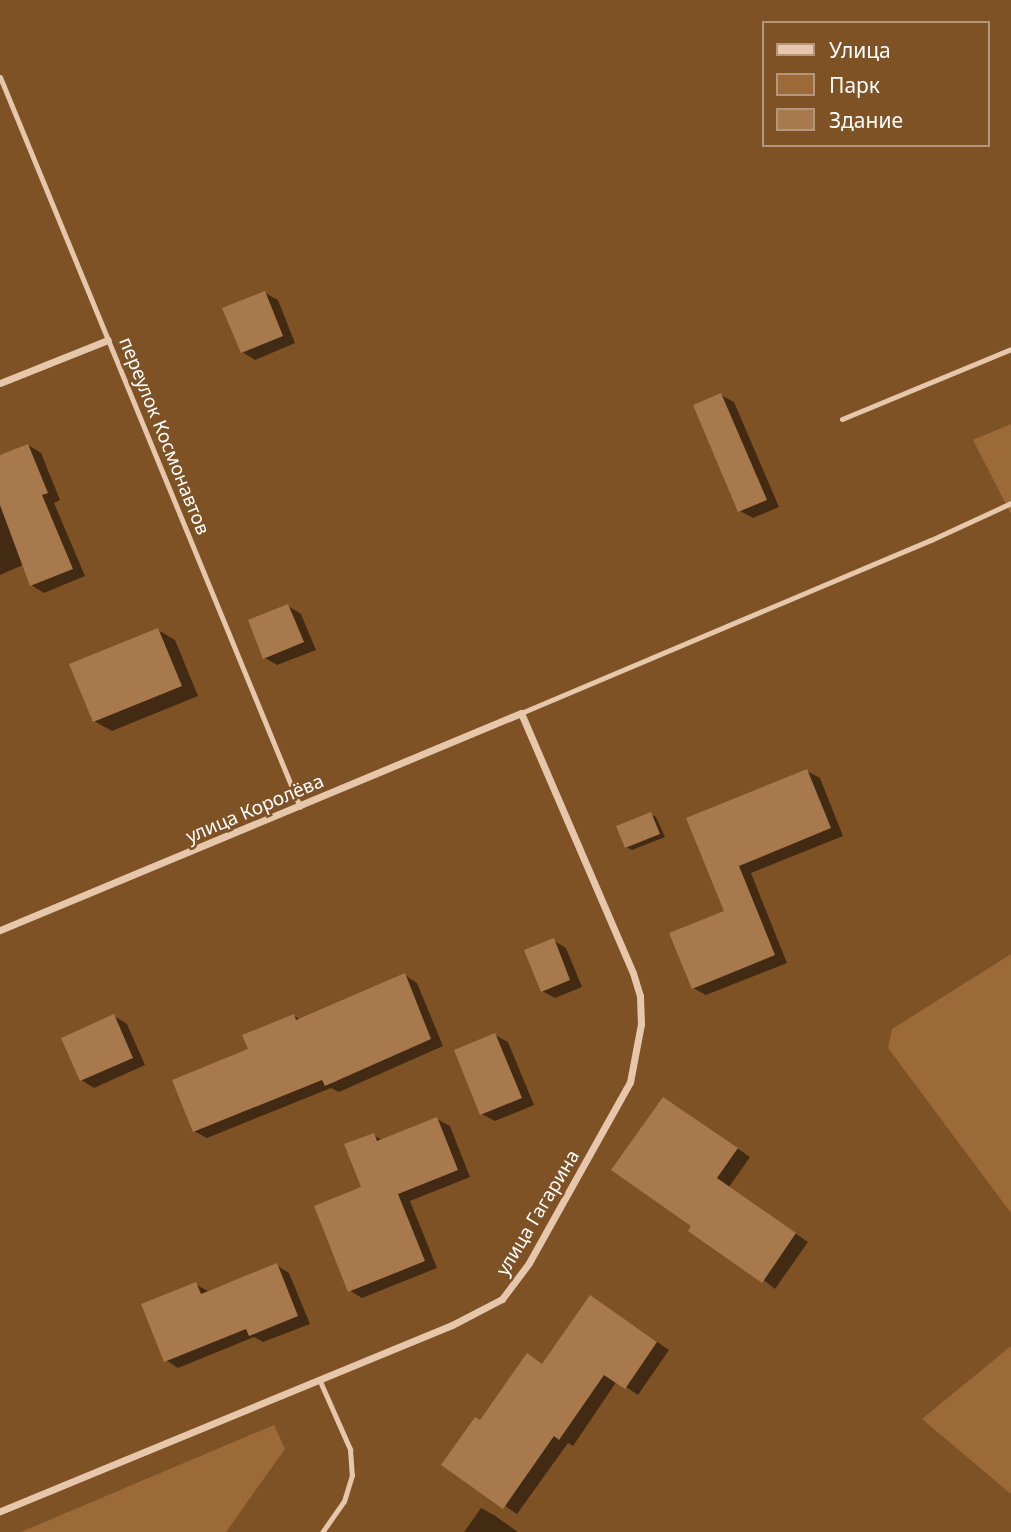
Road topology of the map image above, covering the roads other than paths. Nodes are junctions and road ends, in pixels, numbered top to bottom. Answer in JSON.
{"nodes":[{"id":1,"x":0,"y":77,"type":"edge"},
{"id":2,"x":108,"y":340,"type":"junction"},
{"id":3,"x":1011,"y":349,"type":"edge"},
{"id":4,"x":0,"y":383,"type":"edge"},
{"id":5,"x":842,"y":419,"type":"dead end"},
{"id":6,"x":1011,"y":503,"type":"edge"},
{"id":7,"x":521,"y":713,"type":"junction"},
{"id":8,"x":300,"y":807,"type":"junction"},
{"id":9,"x":0,"y":930,"type":"edge"},
{"id":10,"x":319,"y":1379,"type":"junction"},
{"id":11,"x":0,"y":1511,"type":"edge"},
{"id":12,"x":322,"y":1532,"type":"edge"}],
"edges":[{"from":1,"to":2,"type":"lane","name":"переулок Космонавтов"},
{"from":2,"to":4,"type":"street"},
{"from":2,"to":8,"type":"lane","name":"переулок Космонавтов"},
{"from":3,"to":5,"type":"lane"},
{"from":6,"to":7,"type":"lane"},
{"from":7,"to":8,"type":"street","name":"улица Королёва"},
{"from":7,"to":10,"type":"street","name":"улица Гагарина"},
{"from":8,"to":9,"type":"street","name":"улица Королёва"},
{"from":10,"to":11,"type":"street","name":"улица Гагарина"},
{"from":10,"to":12,"type":"lane"}]}
